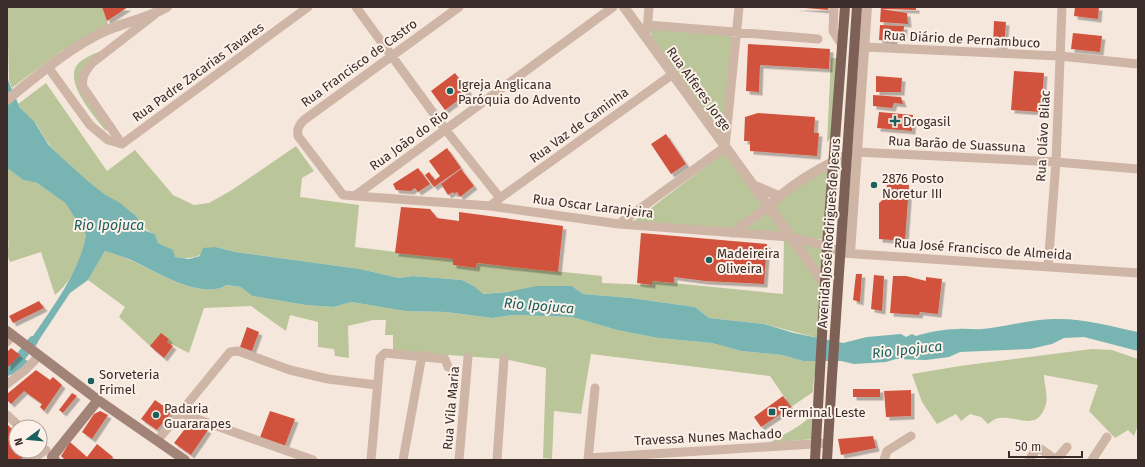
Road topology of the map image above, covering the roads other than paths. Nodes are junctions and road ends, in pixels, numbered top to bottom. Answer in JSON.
{"nodes":[{"id":1,"x":167,"y":7,"type":"edge"},
{"id":2,"x":308,"y":7,"type":"edge"},
{"id":3,"x":356,"y":7,"type":"edge"},
{"id":4,"x":459,"y":7,"type":"edge"},
{"id":5,"x":613,"y":7,"type":"edge"},
{"id":6,"x":624,"y":7,"type":"edge"},
{"id":7,"x":649,"y":7,"type":"edge"},
{"id":8,"x":739,"y":7,"type":"edge"},
{"id":9,"x":834,"y":7,"type":"edge"},
{"id":10,"x":845,"y":7,"type":"edge"},
{"id":11,"x":858,"y":7,"type":"edge"},
{"id":12,"x":867,"y":7,"type":"edge"},
{"id":13,"x":1062,"y":7,"type":"edge"},
{"id":14,"x":156,"y":13,"type":"junction"},
{"id":15,"x":648,"y":26,"type":"junction"},
{"id":16,"x":736,"y":32,"type":"junction"},
{"id":17,"x":647,"y":38,"type":"junction"},
{"id":18,"x":818,"y":39,"type":"dead end"},
{"id":19,"x":842,"y":45,"type":"junction"},
{"id":20,"x":864,"y":47,"type":"junction"},
{"id":21,"x":391,"y":55,"type":"junction"},
{"id":22,"x":1060,"y":56,"type":"junction"},
{"id":23,"x":1138,"y":64,"type":"edge"},
{"id":24,"x":48,"y":67,"type":"junction"},
{"id":25,"x":673,"y":74,"type":"junction"},
{"id":26,"x":7,"y":100,"type":"edge"},
{"id":27,"x":445,"y":130,"type":"junction"},
{"id":28,"x":122,"y":144,"type":"junction"},
{"id":29,"x":725,"y":147,"type":"junction"},
{"id":30,"x":851,"y":154,"type":"junction"},
{"id":31,"x":834,"y":161,"type":"junction"},
{"id":32,"x":1056,"y":162,"type":"junction"},
{"id":33,"x":1138,"y":169,"type":"edge"},
{"id":34,"x":753,"y":185,"type":"junction"},
{"id":35,"x":343,"y":195,"type":"joint"},
{"id":36,"x":356,"y":195,"type":"junction"},
{"id":37,"x":779,"y":196,"type":"junction"},
{"id":38,"x":500,"y":198,"type":"junction"},
{"id":39,"x":490,"y":206,"type":"junction"},
{"id":40,"x":768,"y":207,"type":"junction"},
{"id":41,"x":619,"y":224,"type":"junction"},
{"id":42,"x":732,"y":233,"type":"junction"},
{"id":43,"x":790,"y":237,"type":"junction"},
{"id":44,"x":827,"y":246,"type":"junction"},
{"id":45,"x":846,"y":253,"type":"junction"},
{"id":46,"x":1048,"y":267,"type":"junction"},
{"id":47,"x":1138,"y":273,"type":"edge"},
{"id":48,"x":825,"y":284,"type":"junction"},
{"id":49,"x":10,"y":335,"type":"edge"},
{"id":50,"x":35,"y":353,"type":"junction"},
{"id":51,"x":422,"y":355,"type":"junction"},
{"id":52,"x":468,"y":357,"type":"dead end"},
{"id":53,"x":504,"y":359,"type":"dead end"},
{"id":54,"x":448,"y":367,"type":"dead end"},
{"id":55,"x":7,"y":384,"type":"edge"},
{"id":56,"x":377,"y":385,"type":"junction"},
{"id":57,"x":594,"y":388,"type":"dead end"},
{"id":58,"x":98,"y":400,"type":"junction"},
{"id":59,"x":180,"y":413,"type":"junction"},
{"id":60,"x":911,"y":436,"type":"dead end"},
{"id":61,"x":1107,"y":437,"type":"dead end"},
{"id":62,"x":157,"y":441,"type":"junction"},
{"id":63,"x":816,"y":444,"type":"junction"},
{"id":64,"x":828,"y":444,"type":"junction"},
{"id":65,"x":1067,"y":447,"type":"dead end"},
{"id":66,"x":48,"y":453,"type":"edge"},
{"id":67,"x":588,"y":459,"type":"edge"},
{"id":68,"x":185,"y":460,"type":"edge"},
{"id":69,"x":313,"y":460,"type":"edge"},
{"id":70,"x":372,"y":460,"type":"edge"},
{"id":71,"x":403,"y":460,"type":"edge"},
{"id":72,"x":460,"y":460,"type":"edge"},
{"id":73,"x":497,"y":460,"type":"edge"},
{"id":74,"x":815,"y":460,"type":"edge"},
{"id":75,"x":828,"y":460,"type":"edge"},
{"id":76,"x":884,"y":460,"type":"edge"},
{"id":77,"x":1029,"y":460,"type":"edge"},
{"id":78,"x":1092,"y":460,"type":"edge"}],
"edges":[{"from":1,"to":14,"type":"street"},
{"from":2,"to":28,"type":"street","name":"Rua Padre Zacarias Tavares"},
{"from":3,"to":21,"type":"street"},
{"from":4,"to":21,"type":"street","name":"Rua Francisco de Castro"},
{"from":5,"to":27,"type":"street","name":"Rua João do Rio"},
{"from":6,"to":17,"type":"street","name":"Rua Alferes Jorge"},
{"from":7,"to":15,"type":"street"},
{"from":8,"to":16,"type":"street"},
{"from":9,"to":19,"type":"street"},
{"from":10,"to":19,"type":"main road","name":"Avenida José Rodrigues de Jesus"},
{"from":11,"to":30,"type":"main road","name":"Avenida José Rodrigues de Jesus"},
{"from":12,"to":20,"type":"street","name":"Avenida José Rodrigues de Jesus"},
{"from":13,"to":22,"type":"street","name":"Rua Olávo Bilac"},
{"from":14,"to":24,"type":"street"},
{"from":14,"to":28,"type":"street"},
{"from":15,"to":16,"type":"street"},
{"from":15,"to":17,"type":"street"},
{"from":16,"to":18,"type":"street"},
{"from":16,"to":29,"type":"street"},
{"from":17,"to":25,"type":"street","name":"Rua Alferes Jorge"},
{"from":19,"to":31,"type":"main road","name":"Avenida José Rodrigues de Jesus"},
{"from":20,"to":22,"type":"street","name":"Rua Diário de Pernambuco"},
{"from":20,"to":30,"type":"street","name":"Avenida José Rodrigues de Jesus"},
{"from":21,"to":27,"type":"street"},
{"from":21,"to":35,"type":"street","name":"Rua Francisco de Castro"},
{"from":22,"to":23,"type":"street","name":"Rua Diário de Pernambuco"},
{"from":22,"to":32,"type":"street","name":"Rua Olávo Bilac"},
{"from":24,"to":26,"type":"street"},
{"from":24,"to":28,"type":"street"},
{"from":25,"to":29,"type":"street","name":"Rua Alferes Jorge"},
{"from":25,"to":38,"type":"street","name":"Rua Vaz de Caminha"},
{"from":27,"to":36,"type":"street","name":"Rua João do Rio"},
{"from":27,"to":38,"type":"street"},
{"from":29,"to":34,"type":"street","name":"Rua Alferes Jorge"},
{"from":29,"to":41,"type":"street"},
{"from":30,"to":31,"type":"street"},
{"from":30,"to":32,"type":"street","name":"Rua Barão de Suassuna"},
{"from":30,"to":45,"type":"main road","name":"Avenida José Rodrigues de Jesus"},
{"from":31,"to":37,"type":"street"},
{"from":31,"to":44,"type":"main road","name":"Avenida José Rodrigues de Jesus"},
{"from":32,"to":33,"type":"street","name":"Rua Barão de Suassuna"},
{"from":32,"to":46,"type":"street","name":"Rua Olávo Bilac"},
{"from":34,"to":37,"type":"street"},
{"from":34,"to":40,"type":"street","name":"Rua Alferes Jorge"},
{"from":35,"to":36,"type":"street","name":"Rua Oscar Laranjeira"},
{"from":36,"to":39,"type":"street","name":"Rua Oscar Laranjeira"},
{"from":37,"to":40,"type":"street"},
{"from":38,"to":39,"type":"street","name":"Rua Vaz de Caminha"},
{"from":39,"to":41,"type":"street","name":"Rua Oscar Laranjeira"},
{"from":40,"to":42,"type":"street"},
{"from":40,"to":43,"type":"street","name":"Rua Alferes Jorge"},
{"from":41,"to":42,"type":"street","name":"Rua Oscar Laranjeira"},
{"from":42,"to":43,"type":"street","name":"Rua Oscar Laranjeira"},
{"from":43,"to":44,"type":"street","name":"Rua Oscar Laranjeira"},
{"from":43,"to":48,"type":"street","name":"Rua Alferes Jorge"},
{"from":44,"to":45,"type":"street","name":"Rua José Francisco de Almeida"},
{"from":44,"to":48,"type":"main road","name":"Avenida José Rodrigues de Jesus"},
{"from":45,"to":46,"type":"street","name":"Rua José Francisco de Almeida"},
{"from":45,"to":64,"type":"main road","name":"Avenida José Rodrigues de Jesus"},
{"from":46,"to":47,"type":"street","name":"Rua José Francisco de Almeida"},
{"from":48,"to":63,"type":"main road","name":"Avenida José Rodrigues de Jesus"},
{"from":49,"to":50,"type":"main road"},
{"from":50,"to":55,"type":"street"},
{"from":50,"to":58,"type":"main road"},
{"from":51,"to":54,"type":"street"},
{"from":51,"to":56,"type":"street"},
{"from":51,"to":71,"type":"street"},
{"from":52,"to":72,"type":"street","name":"Rua Vila Maria"},
{"from":53,"to":73,"type":"street"},
{"from":56,"to":59,"type":"street"},
{"from":56,"to":70,"type":"street"},
{"from":57,"to":67,"type":"street"},
{"from":58,"to":62,"type":"main road"},
{"from":58,"to":66,"type":"main road"},
{"from":59,"to":62,"type":"street"},
{"from":59,"to":69,"type":"street"},
{"from":60,"to":76,"type":"street"},
{"from":61,"to":78,"type":"street"},
{"from":62,"to":68,"type":"main road"},
{"from":63,"to":64,"type":"street","name":"Travessa Nunes Machado"},
{"from":63,"to":67,"type":"street","name":"Travessa Nunes Machado"},
{"from":63,"to":74,"type":"main road","name":"Avenida José Rodrigues de Jesus"},
{"from":64,"to":75,"type":"main road","name":"Avenida José Rodrigues de Jesus"},
{"from":65,"to":77,"type":"street"}]}
